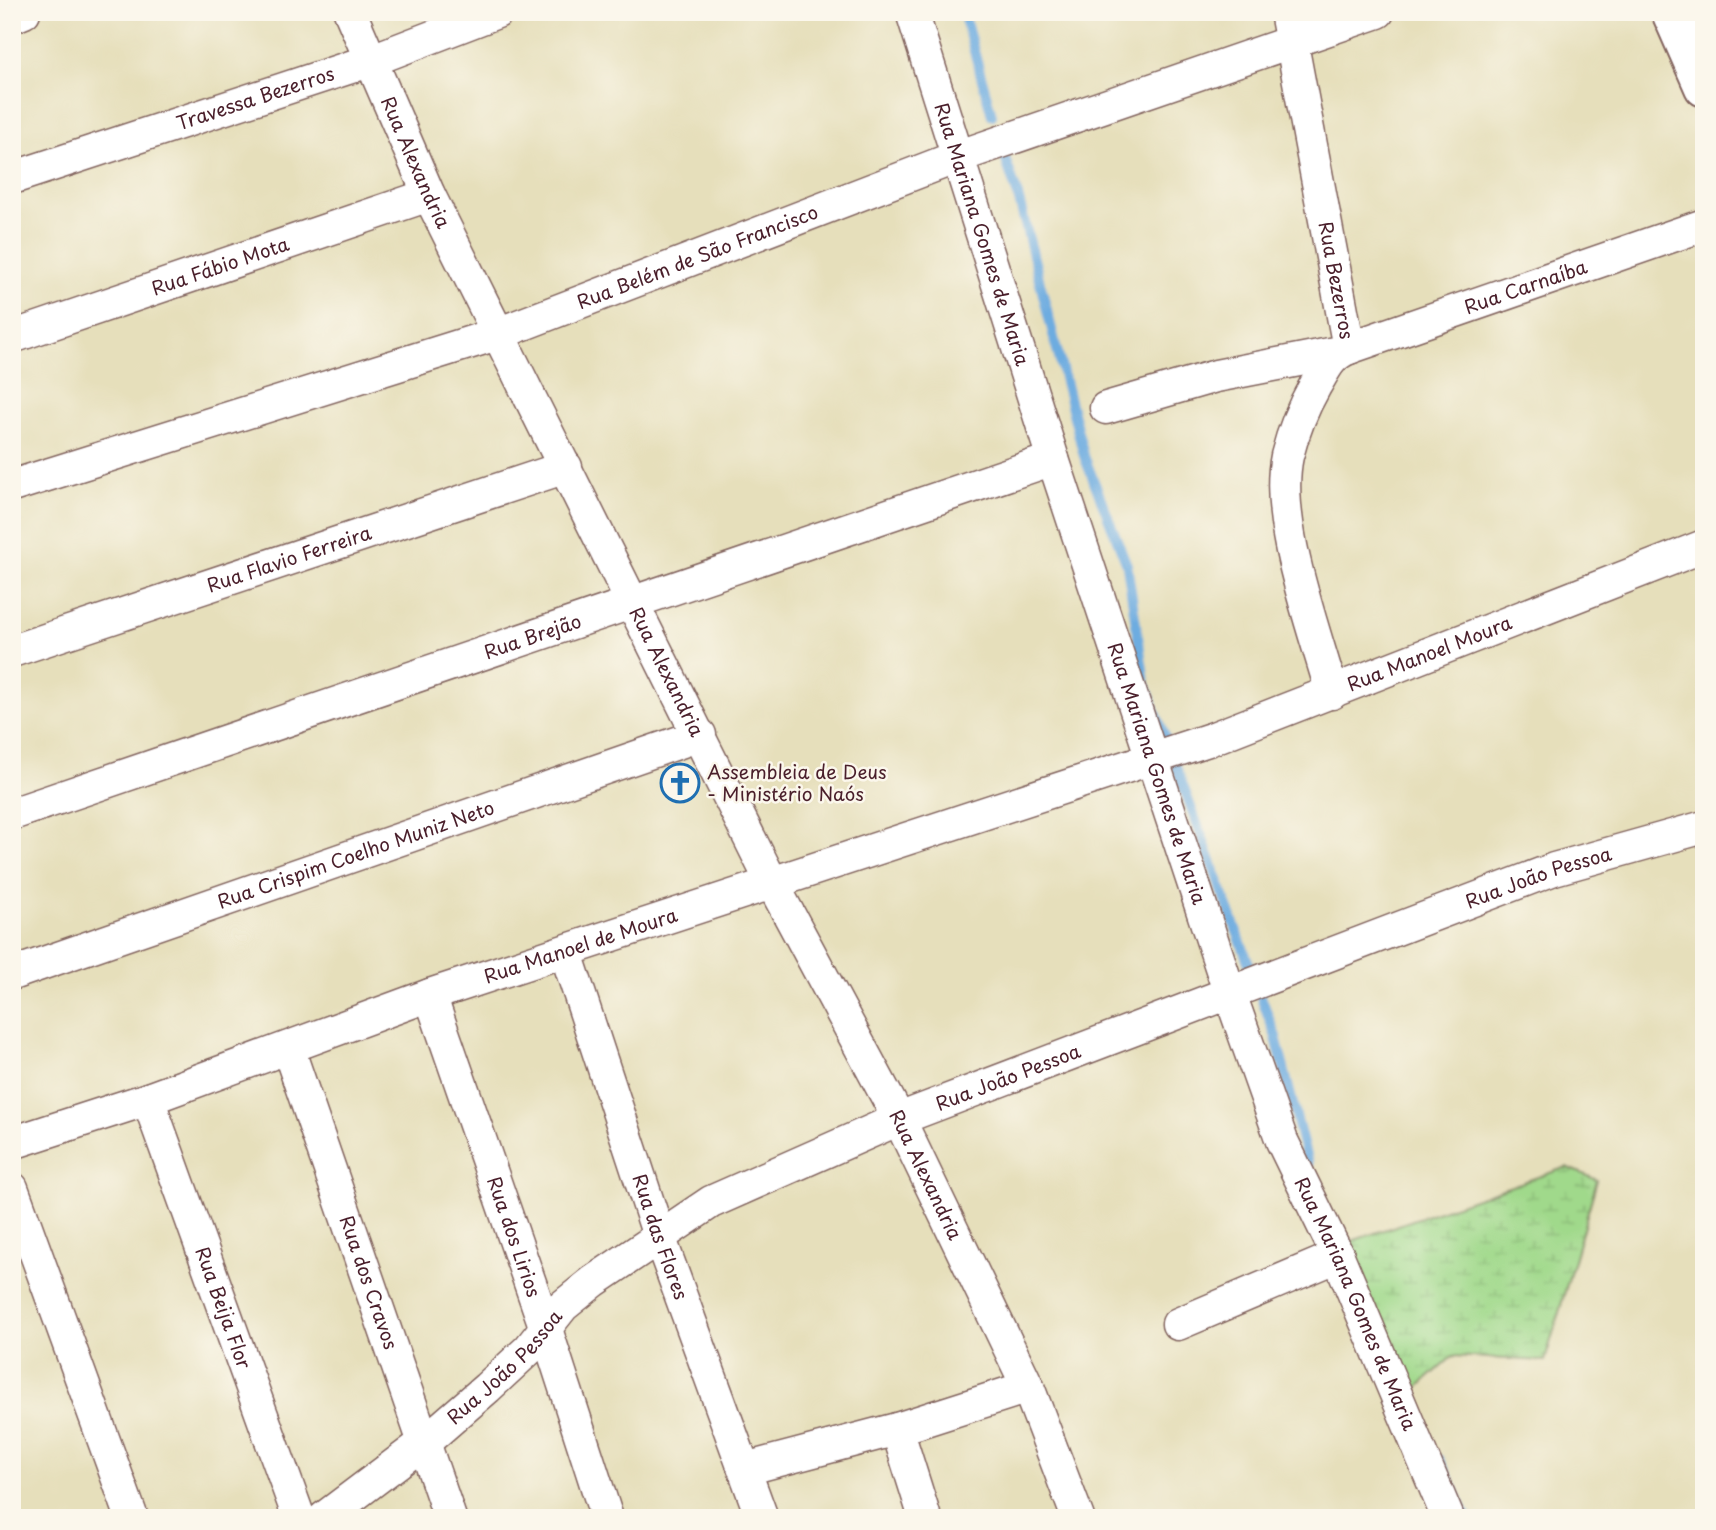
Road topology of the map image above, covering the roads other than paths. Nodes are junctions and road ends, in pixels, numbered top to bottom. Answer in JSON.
{"nodes":[{"id":1,"x":24,"y":12,"type":"edge"},
{"id":2,"x":350,"y":12,"type":"edge"},
{"id":3,"x":497,"y":12,"type":"edge"},
{"id":4,"x":912,"y":12,"type":"edge"},
{"id":5,"x":1378,"y":12,"type":"edge"},
{"id":6,"x":1671,"y":12,"type":"edge"},
{"id":7,"x":12,"y":17,"type":"edge"},
{"id":8,"x":1289,"y":26,"type":"edge"},
{"id":9,"x":372,"y":60,"type":"junction"},
{"id":10,"x":1704,"y":87,"type":"edge"},
{"id":11,"x":957,"y":157,"type":"junction"},
{"id":12,"x":12,"y":178,"type":"edge"},
{"id":13,"x":429,"y":195,"type":"junction"},
{"id":14,"x":1704,"y":225,"type":"edge"},
{"id":15,"x":500,"y":333,"type":"junction"},
{"id":16,"x":12,"y":337,"type":"edge"},
{"id":17,"x":1342,"y":351,"type":"junction"},
{"id":18,"x":1106,"y":408,"type":"dead end"},
{"id":19,"x":1053,"y":458,"type":"junction"},
{"id":20,"x":566,"y":467,"type":"junction"},
{"id":21,"x":12,"y":486,"type":"edge"},
{"id":22,"x":1704,"y":546,"type":"edge"},
{"id":23,"x":634,"y":604,"type":"junction"},
{"id":24,"x":12,"y":651,"type":"edge"},
{"id":25,"x":1332,"y":692,"type":"junction"},
{"id":26,"x":701,"y":735,"type":"junction"},
{"id":27,"x":1162,"y":756,"type":"junction"},
{"id":28,"x":12,"y":814,"type":"edge"},
{"id":29,"x":1704,"y":827,"type":"edge"},
{"id":30,"x":771,"y":881,"type":"junction"},
{"id":31,"x":566,"y":953,"type":"junction"},
{"id":32,"x":12,"y":974,"type":"edge"},
{"id":33,"x":1234,"y":993,"type":"junction"},
{"id":34,"x":430,"y":995,"type":"junction"},
{"id":35,"x":288,"y":1048,"type":"junction"},
{"id":36,"x":148,"y":1099,"type":"junction"},
{"id":37,"x":899,"y":1119,"type":"junction"},
{"id":38,"x":12,"y":1143,"type":"edge"},
{"id":39,"x":12,"y":1188,"type":"edge"},
{"id":40,"x":659,"y":1236,"type":"junction"},
{"id":41,"x":1338,"y":1256,"type":"junction"},
{"id":42,"x":1178,"y":1324,"type":"dead end"},
{"id":43,"x":545,"y":1326,"type":"junction"},
{"id":44,"x":1028,"y":1387,"type":"junction"},
{"id":45,"x":897,"y":1429,"type":"junction"},
{"id":46,"x":426,"y":1441,"type":"junction"},
{"id":47,"x":746,"y":1469,"type":"junction"},
{"id":48,"x":132,"y":1518,"type":"edge"},
{"id":49,"x":299,"y":1518,"type":"edge"},
{"id":50,"x":324,"y":1518,"type":"edge"},
{"id":51,"x":450,"y":1518,"type":"edge"},
{"id":52,"x":607,"y":1518,"type":"edge"},
{"id":53,"x":762,"y":1518,"type":"edge"},
{"id":54,"x":925,"y":1518,"type":"edge"},
{"id":55,"x":1078,"y":1518,"type":"edge"},
{"id":56,"x":1448,"y":1518,"type":"edge"}],
"edges":[{"from":1,"to":7,"type":"street"},
{"from":2,"to":9,"type":"street","name":"Rua Alexandria"},
{"from":3,"to":9,"type":"street","name":"Travessa Bezerros"},
{"from":4,"to":11,"type":"street","name":"Rua Mariana Gomes de Maria"},
{"from":5,"to":8,"type":"street","name":"Rua Belém de São Francisco"},
{"from":6,"to":10,"type":"main road"},
{"from":8,"to":11,"type":"street","name":"Rua Belém de São Francisco"},
{"from":8,"to":17,"type":"street","name":"Rua Bezerros"},
{"from":9,"to":12,"type":"street","name":"Travessa Bezerros"},
{"from":9,"to":13,"type":"street","name":"Rua Alexandria"},
{"from":11,"to":15,"type":"street","name":"Rua Belém de São Francisco"},
{"from":11,"to":19,"type":"street","name":"Rua Mariana Gomes de Maria"},
{"from":13,"to":15,"type":"street","name":"Rua Alexandria"},
{"from":13,"to":16,"type":"street","name":"Rua Fábio Mota"},
{"from":14,"to":17,"type":"street","name":"Rua Carnaíba"},
{"from":15,"to":20,"type":"street","name":"Rua Alexandria"},
{"from":15,"to":21,"type":"street","name":"Rua Belém de São Francisco"},
{"from":17,"to":18,"type":"street","name":"Rua Carnaíba"},
{"from":17,"to":25,"type":"street","name":"Rua Bezerros"},
{"from":19,"to":23,"type":"street","name":"Rua Brejão"},
{"from":19,"to":27,"type":"street","name":"Rua Mariana Gomes de Maria"},
{"from":20,"to":23,"type":"street","name":"Rua Alexandria"},
{"from":20,"to":24,"type":"street","name":"Rua Flavio Ferreira"},
{"from":22,"to":25,"type":"street","name":"Rua Manoel Moura"},
{"from":23,"to":26,"type":"street","name":"Rua Alexandria"},
{"from":23,"to":28,"type":"street","name":"Rua Brejão"},
{"from":25,"to":27,"type":"street","name":"Rua Manoel Moura"},
{"from":26,"to":30,"type":"street","name":"Rua Alexandria"},
{"from":26,"to":32,"type":"street","name":"Rua Crispim Coelho Muniz Neto"},
{"from":27,"to":30,"type":"street","name":"Rua Manoel de Moura"},
{"from":27,"to":33,"type":"street","name":"Rua Mariana Gomes de Maria"},
{"from":29,"to":33,"type":"street","name":"Rua João Pessoa"},
{"from":30,"to":31,"type":"street","name":"Rua Manoel de Moura"},
{"from":30,"to":37,"type":"street","name":"Rua Alexandria"},
{"from":31,"to":34,"type":"street","name":"Rua Manoel de Moura"},
{"from":31,"to":40,"type":"street","name":"Rua das Flores"},
{"from":33,"to":37,"type":"street","name":"Rua João Pessoa"},
{"from":33,"to":41,"type":"street","name":"Rua Mariana Gomes de Maria"},
{"from":34,"to":35,"type":"street","name":"Rua Manoel de Moura"},
{"from":34,"to":43,"type":"street","name":"Rua dos Lirios"},
{"from":35,"to":36,"type":"street","name":"Rua Manoel de Moura"},
{"from":35,"to":46,"type":"street","name":"Rua dos Cravos"},
{"from":36,"to":38,"type":"street","name":"Rua Manoel de Moura"},
{"from":36,"to":49,"type":"street","name":"Rua Beija Flor"},
{"from":37,"to":40,"type":"street","name":"Rua João Pessoa"},
{"from":37,"to":44,"type":"street","name":"Rua Alexandria"},
{"from":39,"to":48,"type":"street"},
{"from":40,"to":43,"type":"street","name":"Rua João Pessoa"},
{"from":40,"to":47,"type":"street","name":"Rua das Flores"},
{"from":41,"to":42,"type":"street"},
{"from":41,"to":56,"type":"street","name":"Rua Mariana Gomes de Maria"},
{"from":43,"to":46,"type":"street","name":"Rua João Pessoa"},
{"from":43,"to":52,"type":"street","name":"Rua dos Lirios"},
{"from":44,"to":45,"type":"street"},
{"from":44,"to":55,"type":"street","name":"Rua Alexandria"},
{"from":45,"to":47,"type":"street"},
{"from":45,"to":54,"type":"street"},
{"from":46,"to":50,"type":"street","name":"Rua João Pessoa"},
{"from":46,"to":51,"type":"street","name":"Rua dos Cravos"},
{"from":47,"to":53,"type":"street","name":"Rua das Flores"}]}
